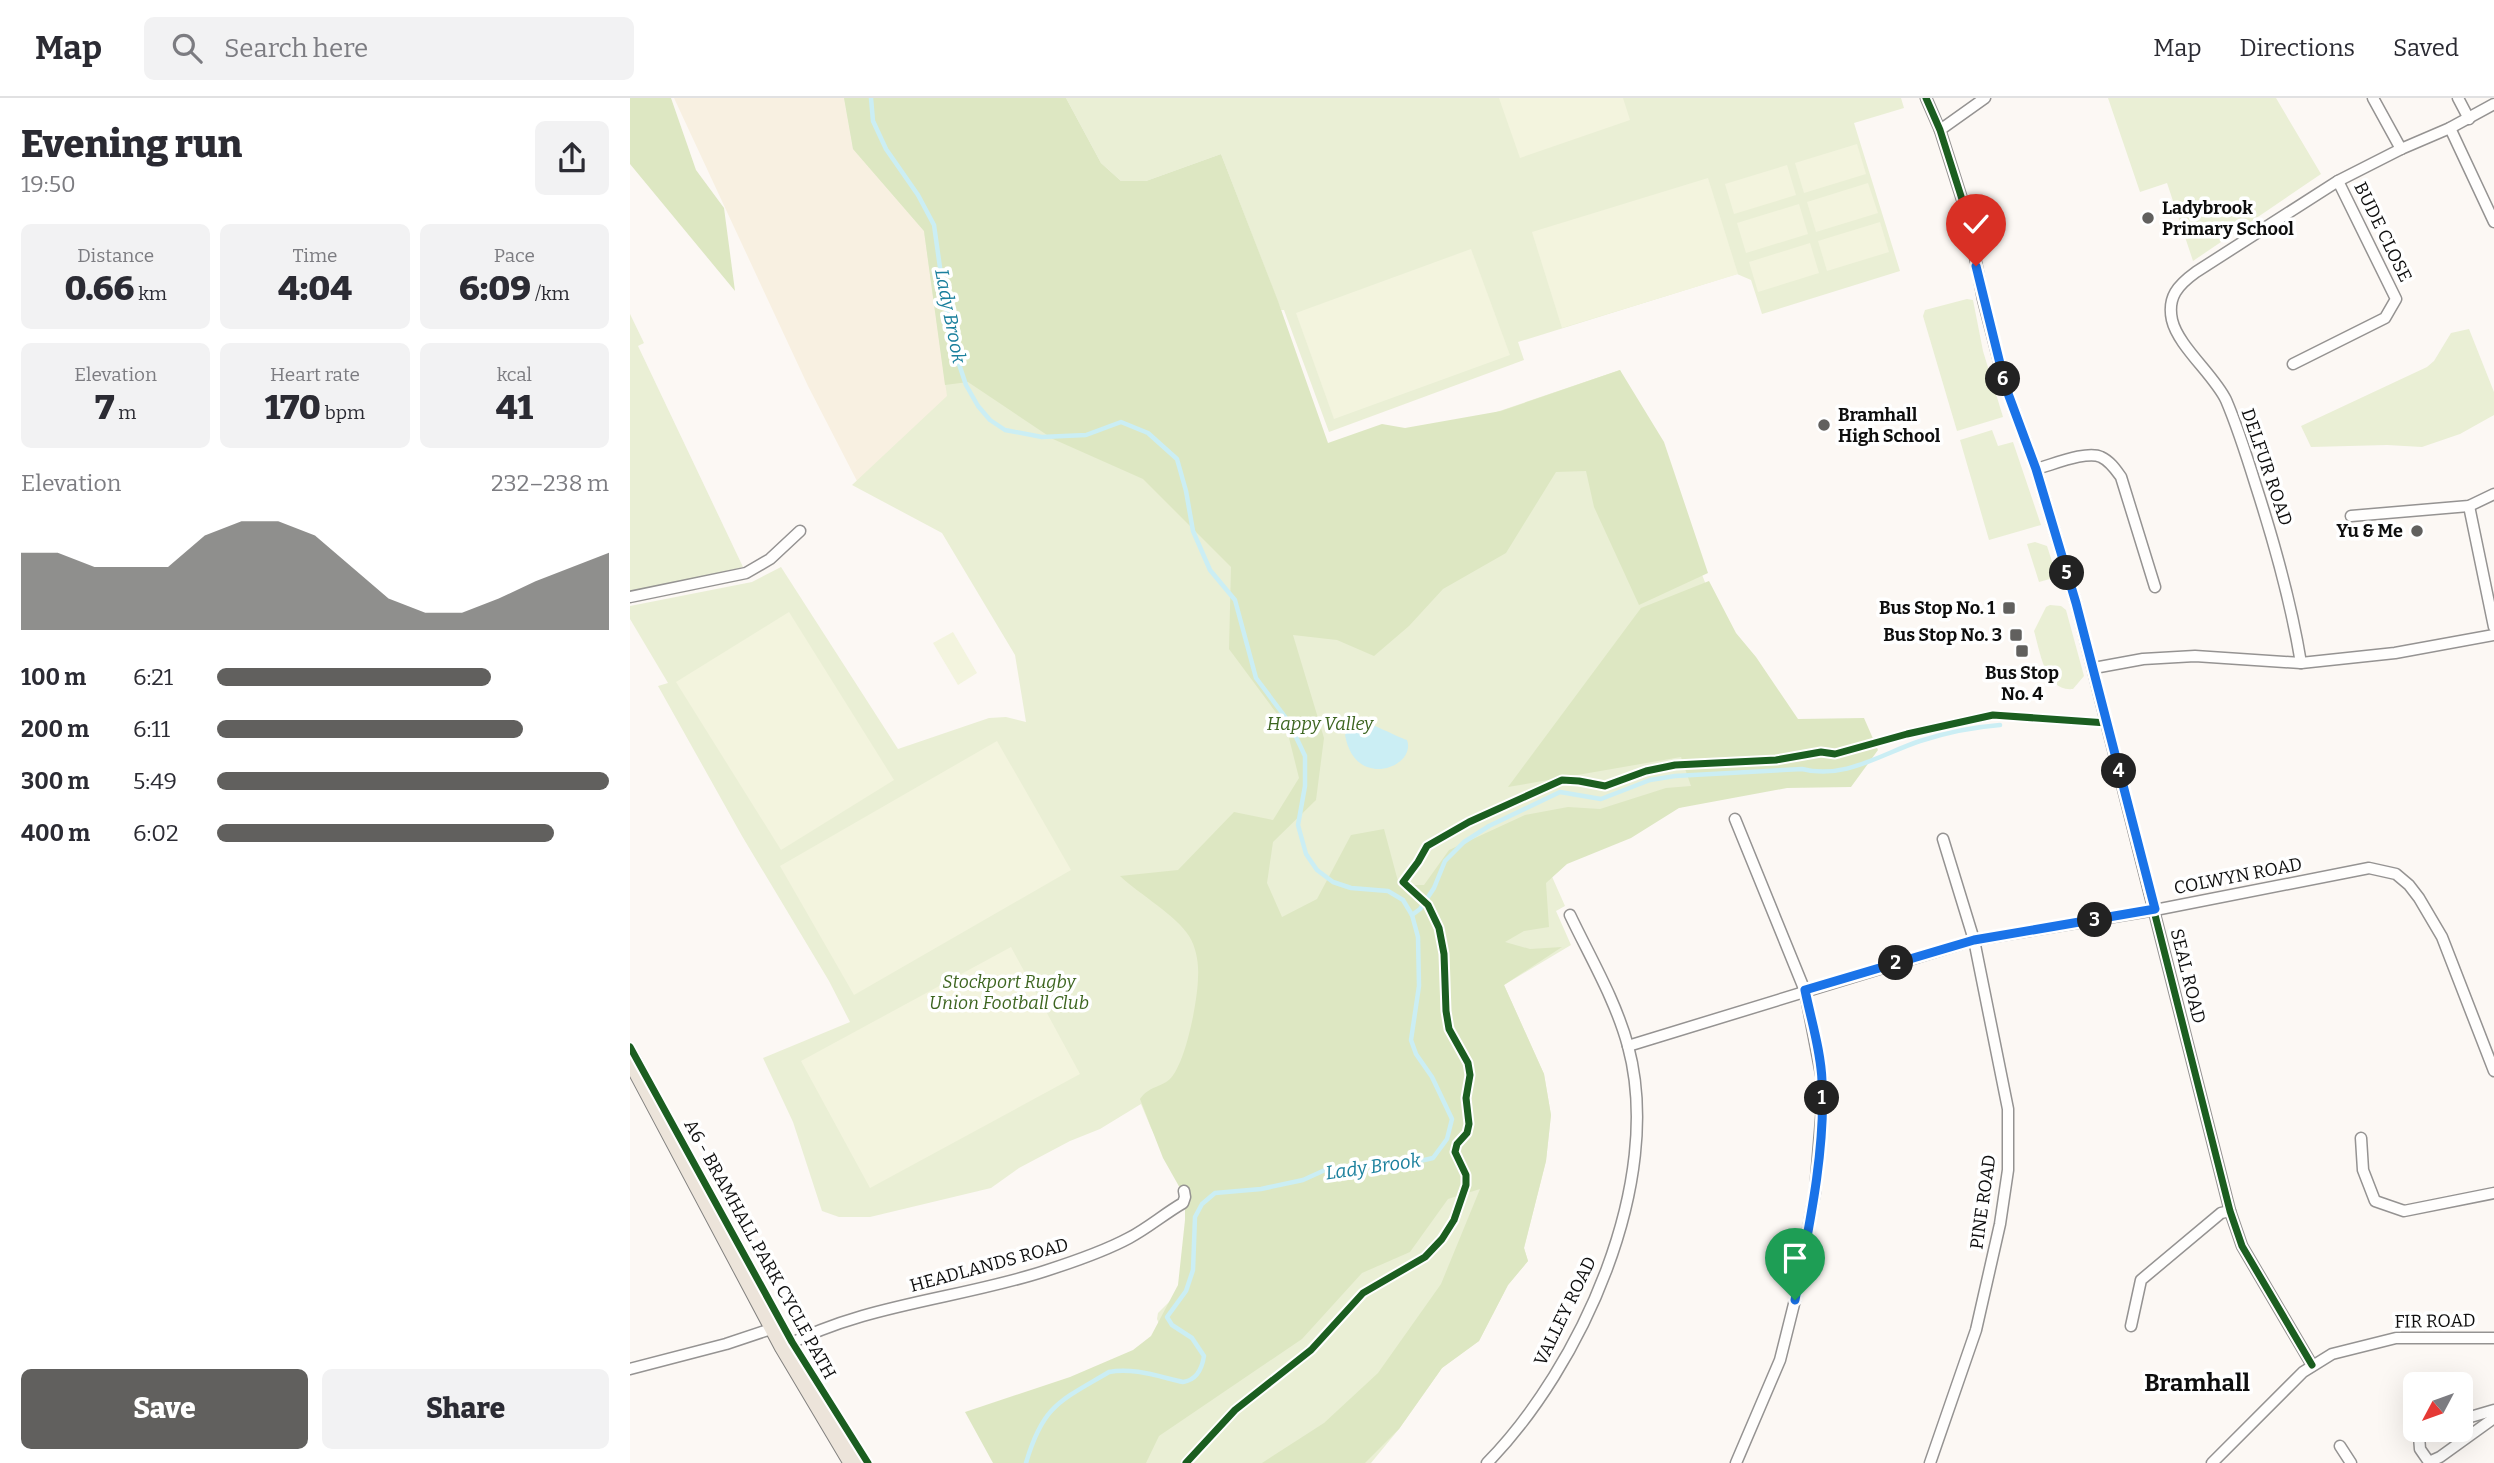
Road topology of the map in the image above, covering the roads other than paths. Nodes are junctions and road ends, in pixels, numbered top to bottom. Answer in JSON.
{"nodes":[{"id":1,"x":1926,"y":98,"type":"edge"},
{"id":2,"x":1985,"y":98,"type":"edge"},
{"id":3,"x":2373,"y":98,"type":"edge"},
{"id":4,"x":2458,"y":98,"type":"edge"},
{"id":5,"x":2494,"y":104,"type":"edge"},
{"id":6,"x":2469,"y":119,"type":"junction"},
{"id":7,"x":2450,"y":128,"type":"junction"},
{"id":8,"x":1940,"y":130,"type":"junction"},
{"id":9,"x":2401,"y":149,"type":"junction"},
{"id":10,"x":2338,"y":181,"type":"junction"},
{"id":11,"x":2494,"y":222,"type":"edge"},
{"id":12,"x":2293,"y":364,"type":"dead end"},
{"id":13,"x":2036,"y":469,"type":"junction"},
{"id":14,"x":2494,"y":494,"type":"edge"},
{"id":15,"x":2469,"y":506,"type":"junction"},
{"id":16,"x":2351,"y":516,"type":"dead end"},
{"id":17,"x":800,"y":531,"type":"dead end"},
{"id":18,"x":2155,"y":587,"type":"dead end"},
{"id":19,"x":630,"y":597,"type":"edge"},
{"id":20,"x":2494,"y":627,"type":"edge"},
{"id":21,"x":2494,"y":635,"type":"edge"},
{"id":22,"x":2301,"y":663,"type":"junction"},
{"id":23,"x":2094,"y":668,"type":"junction"},
{"id":24,"x":1735,"y":819,"type":"dead end"},
{"id":25,"x":1943,"y":839,"type":"dead end"},
{"id":26,"x":2155,"y":909,"type":"junction"},
{"id":27,"x":1570,"y":915,"type":"dead end"},
{"id":28,"x":1974,"y":940,"type":"junction"},
{"id":29,"x":1805,"y":990,"type":"junction"},
{"id":30,"x":1628,"y":1046,"type":"junction"},
{"id":31,"x":630,"y":1057,"type":"edge"},
{"id":32,"x":2494,"y":1071,"type":"edge"},
{"id":33,"x":2361,"y":1138,"type":"dead end"},
{"id":34,"x":1184,"y":1191,"type":"dead end"},
{"id":35,"x":2494,"y":1193,"type":"edge"},
{"id":36,"x":2230,"y":1211,"type":"junction"},
{"id":37,"x":2131,"y":1326,"type":"dead end"},
{"id":38,"x":774,"y":1328,"type":"junction"},
{"id":39,"x":2494,"y":1338,"type":"edge"},
{"id":40,"x":784,"y":1347,"type":"junction"},
{"id":41,"x":2312,"y":1365,"type":"junction"},
{"id":42,"x":630,"y":1368,"type":"edge"},
{"id":43,"x":2494,"y":1410,"type":"edge"},
{"id":44,"x":2473,"y":1416,"type":"edge"},
{"id":45,"x":2494,"y":1418,"type":"edge"},
{"id":46,"x":2419,"y":1442,"type":"edge"},
{"id":47,"x":2340,"y":1446,"type":"dead end"},
{"id":48,"x":2428,"y":1462,"type":"edge"},
{"id":49,"x":853,"y":1463,"type":"edge"},
{"id":50,"x":1487,"y":1463,"type":"edge"},
{"id":51,"x":1736,"y":1463,"type":"edge"},
{"id":52,"x":1930,"y":1463,"type":"edge"},
{"id":53,"x":2212,"y":1463,"type":"edge"},
{"id":54,"x":2351,"y":1463,"type":"edge"}],
"edges":[{"from":1,"to":8,"type":"street","name":"SEAL ROAD"},
{"from":2,"to":8,"type":"street"},
{"from":3,"to":9,"type":"street"},
{"from":4,"to":6,"type":"street"},
{"from":5,"to":6,"type":"street","name":"DELFUR ROAD"},
{"from":6,"to":7,"type":"street","name":"DELFUR ROAD"},
{"from":7,"to":9,"type":"street","name":"DELFUR ROAD"},
{"from":7,"to":11,"type":"street"},
{"from":8,"to":13,"type":"street","name":"SEAL ROAD"},
{"from":9,"to":10,"type":"street","name":"DELFUR ROAD"},
{"from":10,"to":12,"type":"street","name":"BUDE CLOSE"},
{"from":10,"to":22,"type":"street","name":"DELFUR ROAD"},
{"from":13,"to":18,"type":"street"},
{"from":13,"to":23,"type":"street","name":"SEAL ROAD"},
{"from":14,"to":15,"type":"street"},
{"from":15,"to":16,"type":"street"},
{"from":15,"to":20,"type":"street"},
{"from":17,"to":19,"type":"street"},
{"from":21,"to":22,"type":"street"},
{"from":22,"to":23,"type":"street"},
{"from":23,"to":26,"type":"street","name":"SEAL ROAD"},
{"from":24,"to":29,"type":"street"},
{"from":25,"to":28,"type":"street","name":"PINE ROAD"},
{"from":26,"to":28,"type":"street","name":"COLWYN ROAD"},
{"from":26,"to":32,"type":"street","name":"COLWYN ROAD"},
{"from":26,"to":36,"type":"street","name":"SEAL ROAD"},
{"from":27,"to":30,"type":"street","name":"VALLEY ROAD"},
{"from":28,"to":29,"type":"street","name":"COLWYN ROAD"},
{"from":28,"to":52,"type":"street","name":"PINE ROAD"},
{"from":29,"to":30,"type":"street","name":"COLWYN ROAD"},
{"from":29,"to":51,"type":"street"},
{"from":30,"to":50,"type":"street","name":"VALLEY ROAD"},
{"from":31,"to":38,"type":"main road"},
{"from":33,"to":35,"type":"street"},
{"from":34,"to":40,"type":"street","name":"HEADLANDS ROAD"},
{"from":36,"to":37,"type":"street"},
{"from":36,"to":41,"type":"street","name":"SEAL ROAD"},
{"from":38,"to":40,"type":"main road"},
{"from":38,"to":42,"type":"street"},
{"from":39,"to":41,"type":"street","name":"FIR ROAD"},
{"from":40,"to":49,"type":"main road"},
{"from":41,"to":53,"type":"street","name":"FIR ROAD"},
{"from":43,"to":44,"type":"street"},
{"from":45,"to":48,"type":"street"},
{"from":46,"to":48,"type":"street"},
{"from":47,"to":54,"type":"street"}]}
